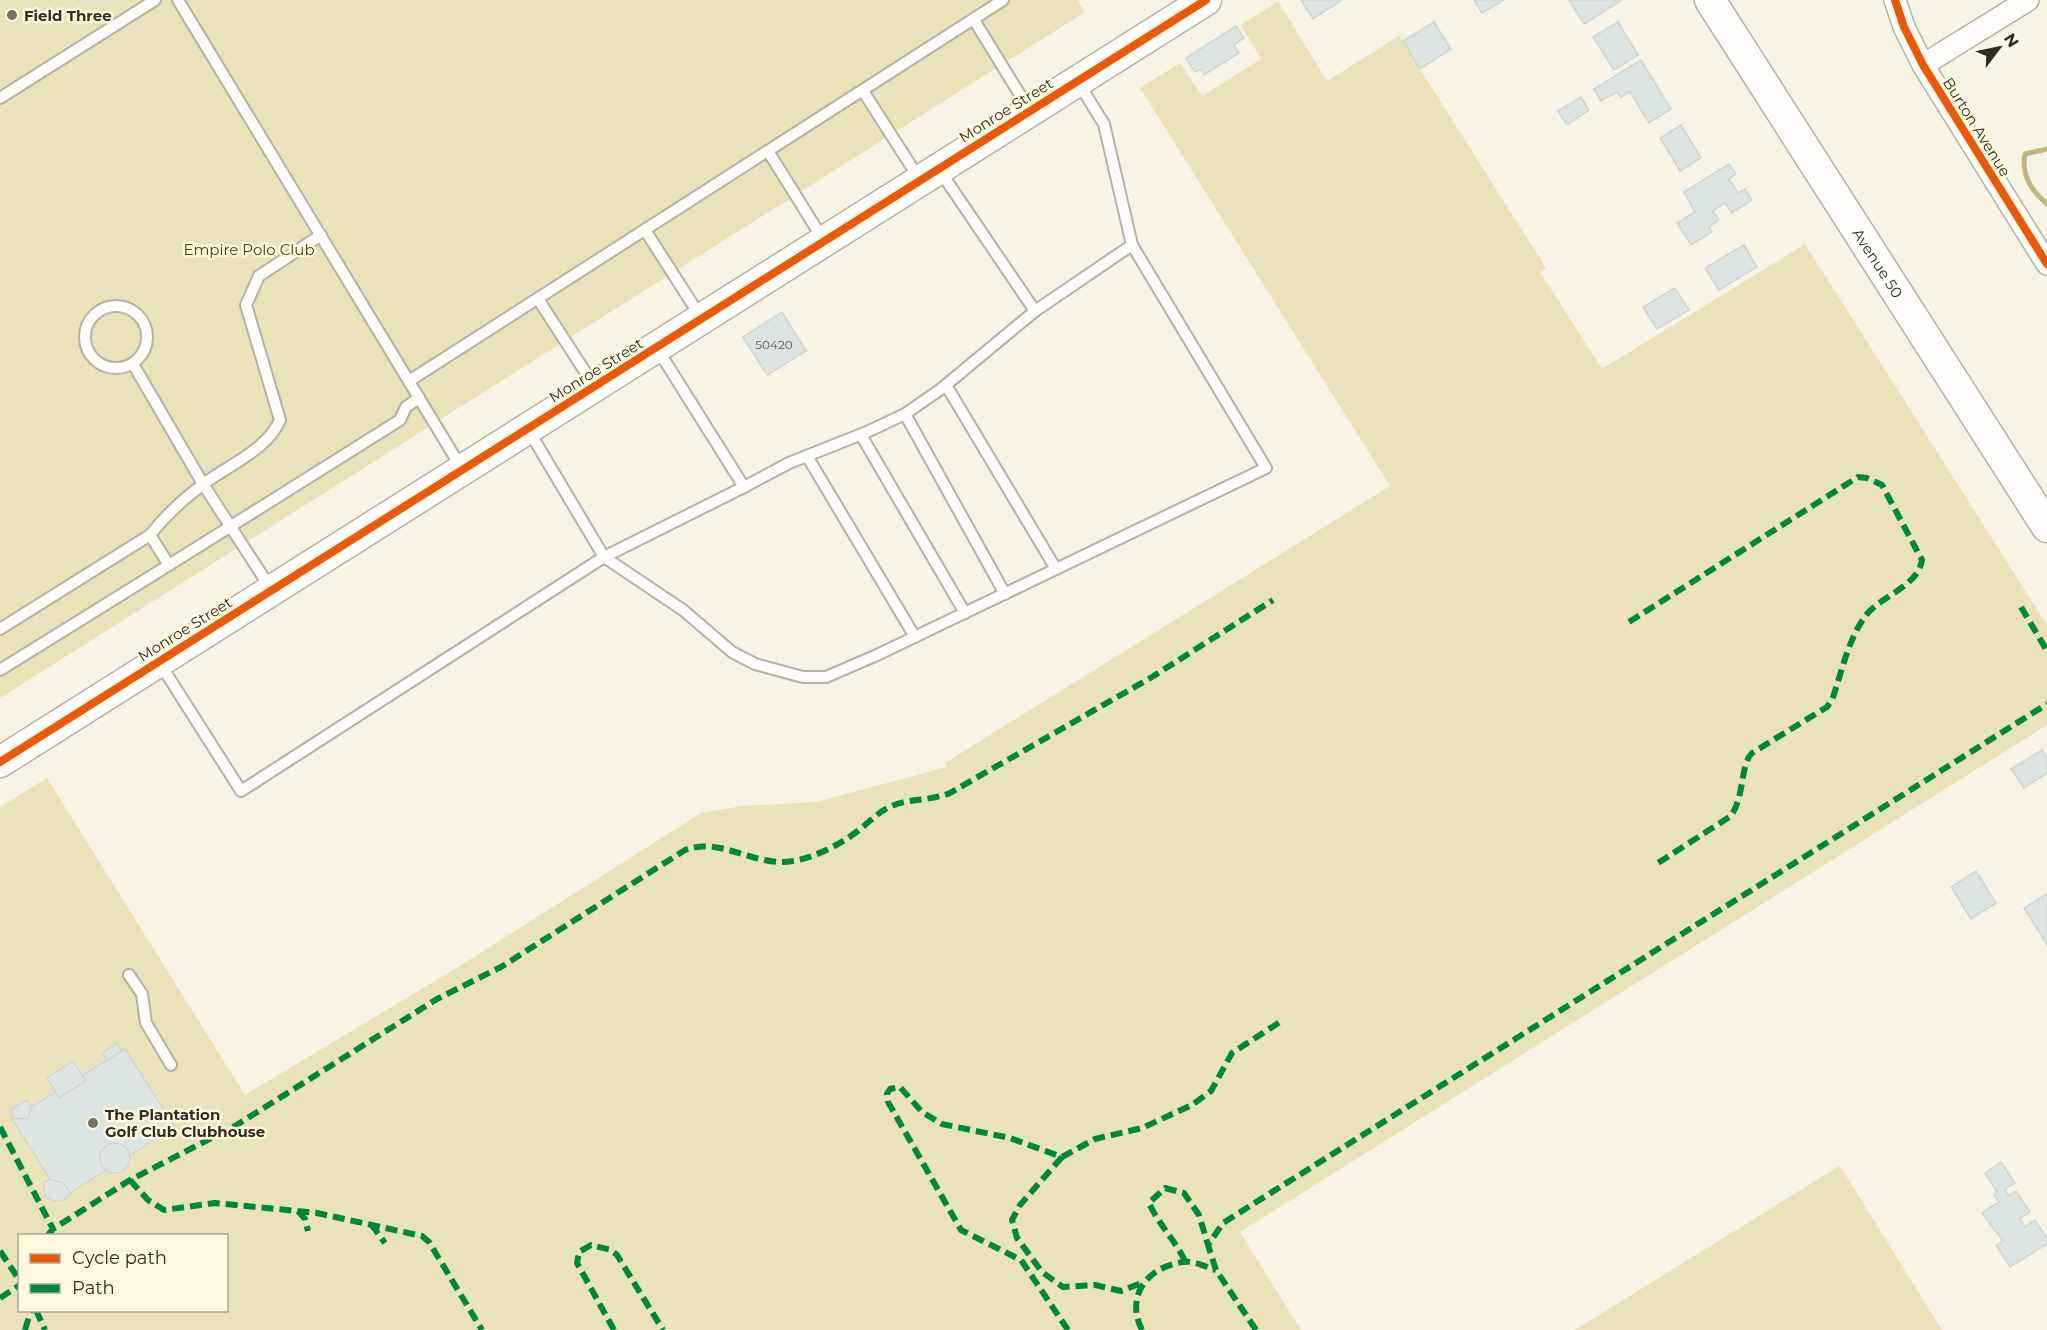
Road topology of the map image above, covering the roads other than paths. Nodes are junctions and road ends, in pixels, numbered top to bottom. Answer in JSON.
{"nodes":[{"id":1,"x":155,"y":0,"type":"edge"},
{"id":2,"x":178,"y":0,"type":"edge"},
{"id":3,"x":1003,"y":0,"type":"edge"},
{"id":4,"x":1206,"y":0,"type":"edge"},
{"id":5,"x":1710,"y":0,"type":"edge"},
{"id":6,"x":1895,"y":0,"type":"edge"},
{"id":7,"x":2028,"y":0,"type":"edge"},
{"id":8,"x":974,"y":20,"type":"junction"},
{"id":9,"x":1923,"y":65,"type":"junction"},
{"id":10,"x":1078,"y":81,"type":"junction"},
{"id":11,"x":863,"y":91,"type":"junction"},
{"id":12,"x":0,"y":98,"type":"edge"},
{"id":13,"x":1030,"y":111,"type":"junction"},
{"id":14,"x":768,"y":151,"type":"junction"},
{"id":15,"x":930,"y":174,"type":"junction"},
{"id":16,"x":645,"y":230,"type":"junction"},
{"id":17,"x":321,"y":235,"type":"junction"},
{"id":18,"x":825,"y":241,"type":"junction"},
{"id":19,"x":1132,"y":245,"type":"junction"},
{"id":20,"x":2047,"y":264,"type":"edge"},
{"id":21,"x":538,"y":299,"type":"junction"},
{"id":22,"x":1035,"y":311,"type":"junction"},
{"id":23,"x":702,"y":318,"type":"junction"},
{"id":24,"x":656,"y":347,"type":"junction"},
{"id":25,"x":133,"y":364,"type":"junction"},
{"id":26,"x":409,"y":381,"type":"junction"},
{"id":27,"x":946,"y":385,"type":"junction"},
{"id":28,"x":594,"y":387,"type":"junction"},
{"id":29,"x":419,"y":398,"type":"junction"},
{"id":30,"x":905,"y":414,"type":"junction"},
{"id":31,"x":528,"y":429,"type":"junction"},
{"id":32,"x":861,"y":435,"type":"junction"},
{"id":33,"x":807,"y":456,"type":"junction"},
{"id":34,"x":463,"y":470,"type":"junction"},
{"id":35,"x":203,"y":484,"type":"junction"},
{"id":36,"x":744,"y":488,"type":"junction"},
{"id":37,"x":231,"y":525,"type":"junction"},
{"id":38,"x":2047,"y":527,"type":"edge"},
{"id":39,"x":150,"y":535,"type":"junction"},
{"id":40,"x":604,"y":557,"type":"junction"},
{"id":41,"x":169,"y":565,"type":"junction"},
{"id":42,"x":1056,"y":569,"type":"junction"},
{"id":43,"x":272,"y":590,"type":"junction"},
{"id":44,"x":1005,"y":594,"type":"junction"},
{"id":45,"x":965,"y":613,"type":"junction"},
{"id":46,"x":0,"y":629,"type":"edge"},
{"id":47,"x":915,"y":637,"type":"junction"},
{"id":48,"x":159,"y":662,"type":"junction"},
{"id":49,"x":0,"y":670,"type":"edge"},
{"id":50,"x":0,"y":762,"type":"edge"},
{"id":51,"x":129,"y":975,"type":"dead end"},
{"id":52,"x":171,"y":1065,"type":"dead end"}],
"edges":[{"from":1,"to":12,"type":"lane"},
{"from":2,"to":17,"type":"lane"},
{"from":3,"to":8,"type":"lane"},
{"from":4,"to":10,"type":"main road","name":"Monroe Street"},
{"from":5,"to":38,"type":"main road","name":"Avenue 50"},
{"from":6,"to":9,"type":"street","name":"Burton Avenue"},
{"from":7,"to":9,"type":"street"},
{"from":8,"to":11,"type":"lane"},
{"from":8,"to":13,"type":"lane"},
{"from":9,"to":20,"type":"street","name":"Burton Avenue"},
{"from":10,"to":13,"type":"main road","name":"Monroe Street"},
{"from":10,"to":19,"type":"lane"},
{"from":11,"to":14,"type":"lane"},
{"from":11,"to":15,"type":"lane"},
{"from":13,"to":15,"type":"main road","name":"Monroe Street"},
{"from":14,"to":16,"type":"lane"},
{"from":14,"to":18,"type":"lane"},
{"from":15,"to":18,"type":"main road","name":"Monroe Street"},
{"from":15,"to":22,"type":"lane"},
{"from":16,"to":21,"type":"lane"},
{"from":16,"to":23,"type":"lane"},
{"from":17,"to":26,"type":"lane"},
{"from":17,"to":35,"type":"lane"},
{"from":18,"to":23,"type":"main road","name":"Monroe Street"},
{"from":19,"to":22,"type":"lane"},
{"from":19,"to":42,"type":"lane"},
{"from":21,"to":26,"type":"lane"},
{"from":21,"to":28,"type":"lane"},
{"from":22,"to":27,"type":"lane"},
{"from":23,"to":24,"type":"main road","name":"Monroe Street"},
{"from":24,"to":28,"type":"main road","name":"Monroe Street"},
{"from":24,"to":36,"type":"lane"},
{"from":25,"to":25,"type":"lane"},
{"from":25,"to":35,"type":"lane"},
{"from":26,"to":29,"type":"lane"},
{"from":27,"to":30,"type":"lane"},
{"from":27,"to":42,"type":"lane"},
{"from":28,"to":31,"type":"main road","name":"Monroe Street"},
{"from":29,"to":34,"type":"lane"},
{"from":29,"to":37,"type":"lane"},
{"from":30,"to":32,"type":"lane"},
{"from":30,"to":44,"type":"lane"},
{"from":31,"to":34,"type":"main road","name":"Monroe Street"},
{"from":31,"to":40,"type":"lane"},
{"from":32,"to":33,"type":"lane"},
{"from":32,"to":45,"type":"lane"},
{"from":33,"to":36,"type":"lane"},
{"from":33,"to":47,"type":"lane"},
{"from":34,"to":43,"type":"main road","name":"Monroe Street"},
{"from":35,"to":37,"type":"lane"},
{"from":35,"to":39,"type":"lane"},
{"from":36,"to":40,"type":"lane"},
{"from":37,"to":41,"type":"lane"},
{"from":37,"to":43,"type":"lane"},
{"from":39,"to":41,"type":"lane"},
{"from":39,"to":46,"type":"lane"},
{"from":40,"to":47,"type":"lane"},
{"from":40,"to":48,"type":"lane"},
{"from":41,"to":49,"type":"lane"},
{"from":42,"to":44,"type":"lane"},
{"from":43,"to":48,"type":"main road","name":"Monroe Street"},
{"from":44,"to":45,"type":"lane"},
{"from":45,"to":47,"type":"lane"},
{"from":48,"to":50,"type":"main road","name":"Monroe Street"},
{"from":51,"to":52,"type":"lane"}]}
